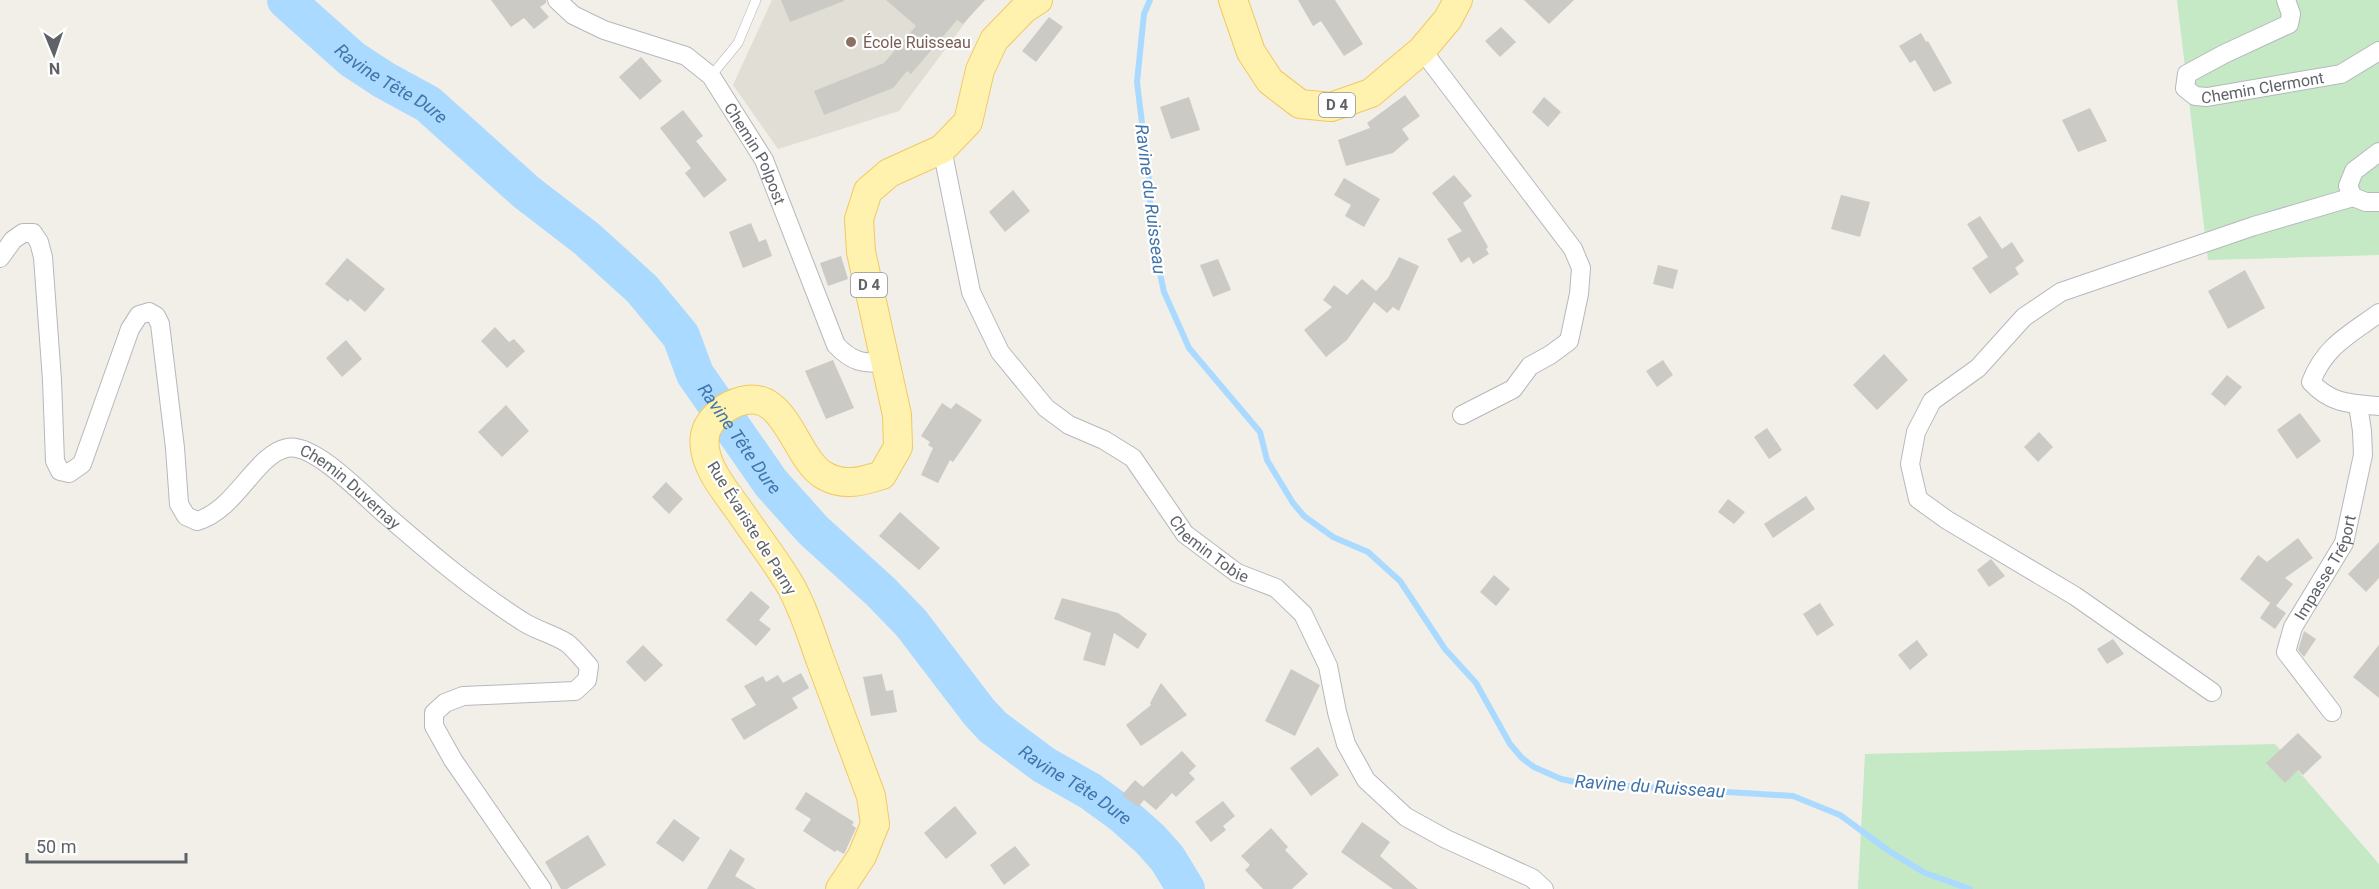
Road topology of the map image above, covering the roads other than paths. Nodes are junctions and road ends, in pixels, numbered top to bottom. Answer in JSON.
{"nodes":[{"id":1,"x":557,"y":0,"type":"edge"},
{"id":2,"x":756,"y":0,"type":"edge"},
{"id":3,"x":1038,"y":0,"type":"edge"},
{"id":4,"x":1233,"y":0,"type":"edge"},
{"id":5,"x":1458,"y":0,"type":"edge"},
{"id":6,"x":2286,"y":0,"type":"edge"},
{"id":7,"x":1422,"y":50,"type":"junction"},
{"id":8,"x":2379,"y":51,"type":"edge"},
{"id":9,"x":711,"y":76,"type":"junction"},
{"id":10,"x":942,"y":149,"type":"junction"},
{"id":11,"x":2379,"y":152,"type":"edge"},
{"id":12,"x":2353,"y":197,"type":"junction"},
{"id":13,"x":2379,"y":201,"type":"edge"},
{"id":14,"x":0,"y":258,"type":"edge"},
{"id":15,"x":2379,"y":313,"type":"edge"},
{"id":16,"x":886,"y":362,"type":"junction"},
{"id":17,"x":2358,"y":405,"type":"junction"},
{"id":18,"x":2379,"y":406,"type":"edge"},
{"id":19,"x":1462,"y":415,"type":"dead end"},
{"id":20,"x":2212,"y":692,"type":"dead end"},
{"id":21,"x":2332,"y":712,"type":"dead end"},
{"id":22,"x":542,"y":889,"type":"edge"},
{"id":23,"x":840,"y":889,"type":"edge"},
{"id":24,"x":1544,"y":889,"type":"edge"}],
"edges":[{"from":1,"to":9,"type":"street","name":"Chemin Polpost"},
{"from":2,"to":9,"type":"lane"},
{"from":3,"to":10,"type":"main road","name":"Rue Évariste de Parny","number":"D 4"},
{"from":4,"to":7,"type":"main road","number":"D 4"},
{"from":5,"to":7,"type":"main road","number":"D 4"},
{"from":6,"to":8,"type":"street","name":"Chemin Clermont"},
{"from":7,"to":19,"type":"street"},
{"from":9,"to":16,"type":"street","name":"Chemin Polpost"},
{"from":10,"to":16,"type":"main road","name":"Rue Évariste de Parny","number":"D 4"},
{"from":10,"to":24,"type":"street","name":"Chemin Tobie"},
{"from":11,"to":12,"type":"street"},
{"from":12,"to":13,"type":"street"},
{"from":12,"to":20,"type":"street"},
{"from":14,"to":22,"type":"street","name":"Chemin Duvernay"},
{"from":15,"to":17,"type":"street"},
{"from":16,"to":23,"type":"main road","name":"Rue Évariste de Parny","number":"D 4"},
{"from":17,"to":18,"type":"street"},
{"from":17,"to":21,"type":"street","name":"Impasse Tréport"}]}
